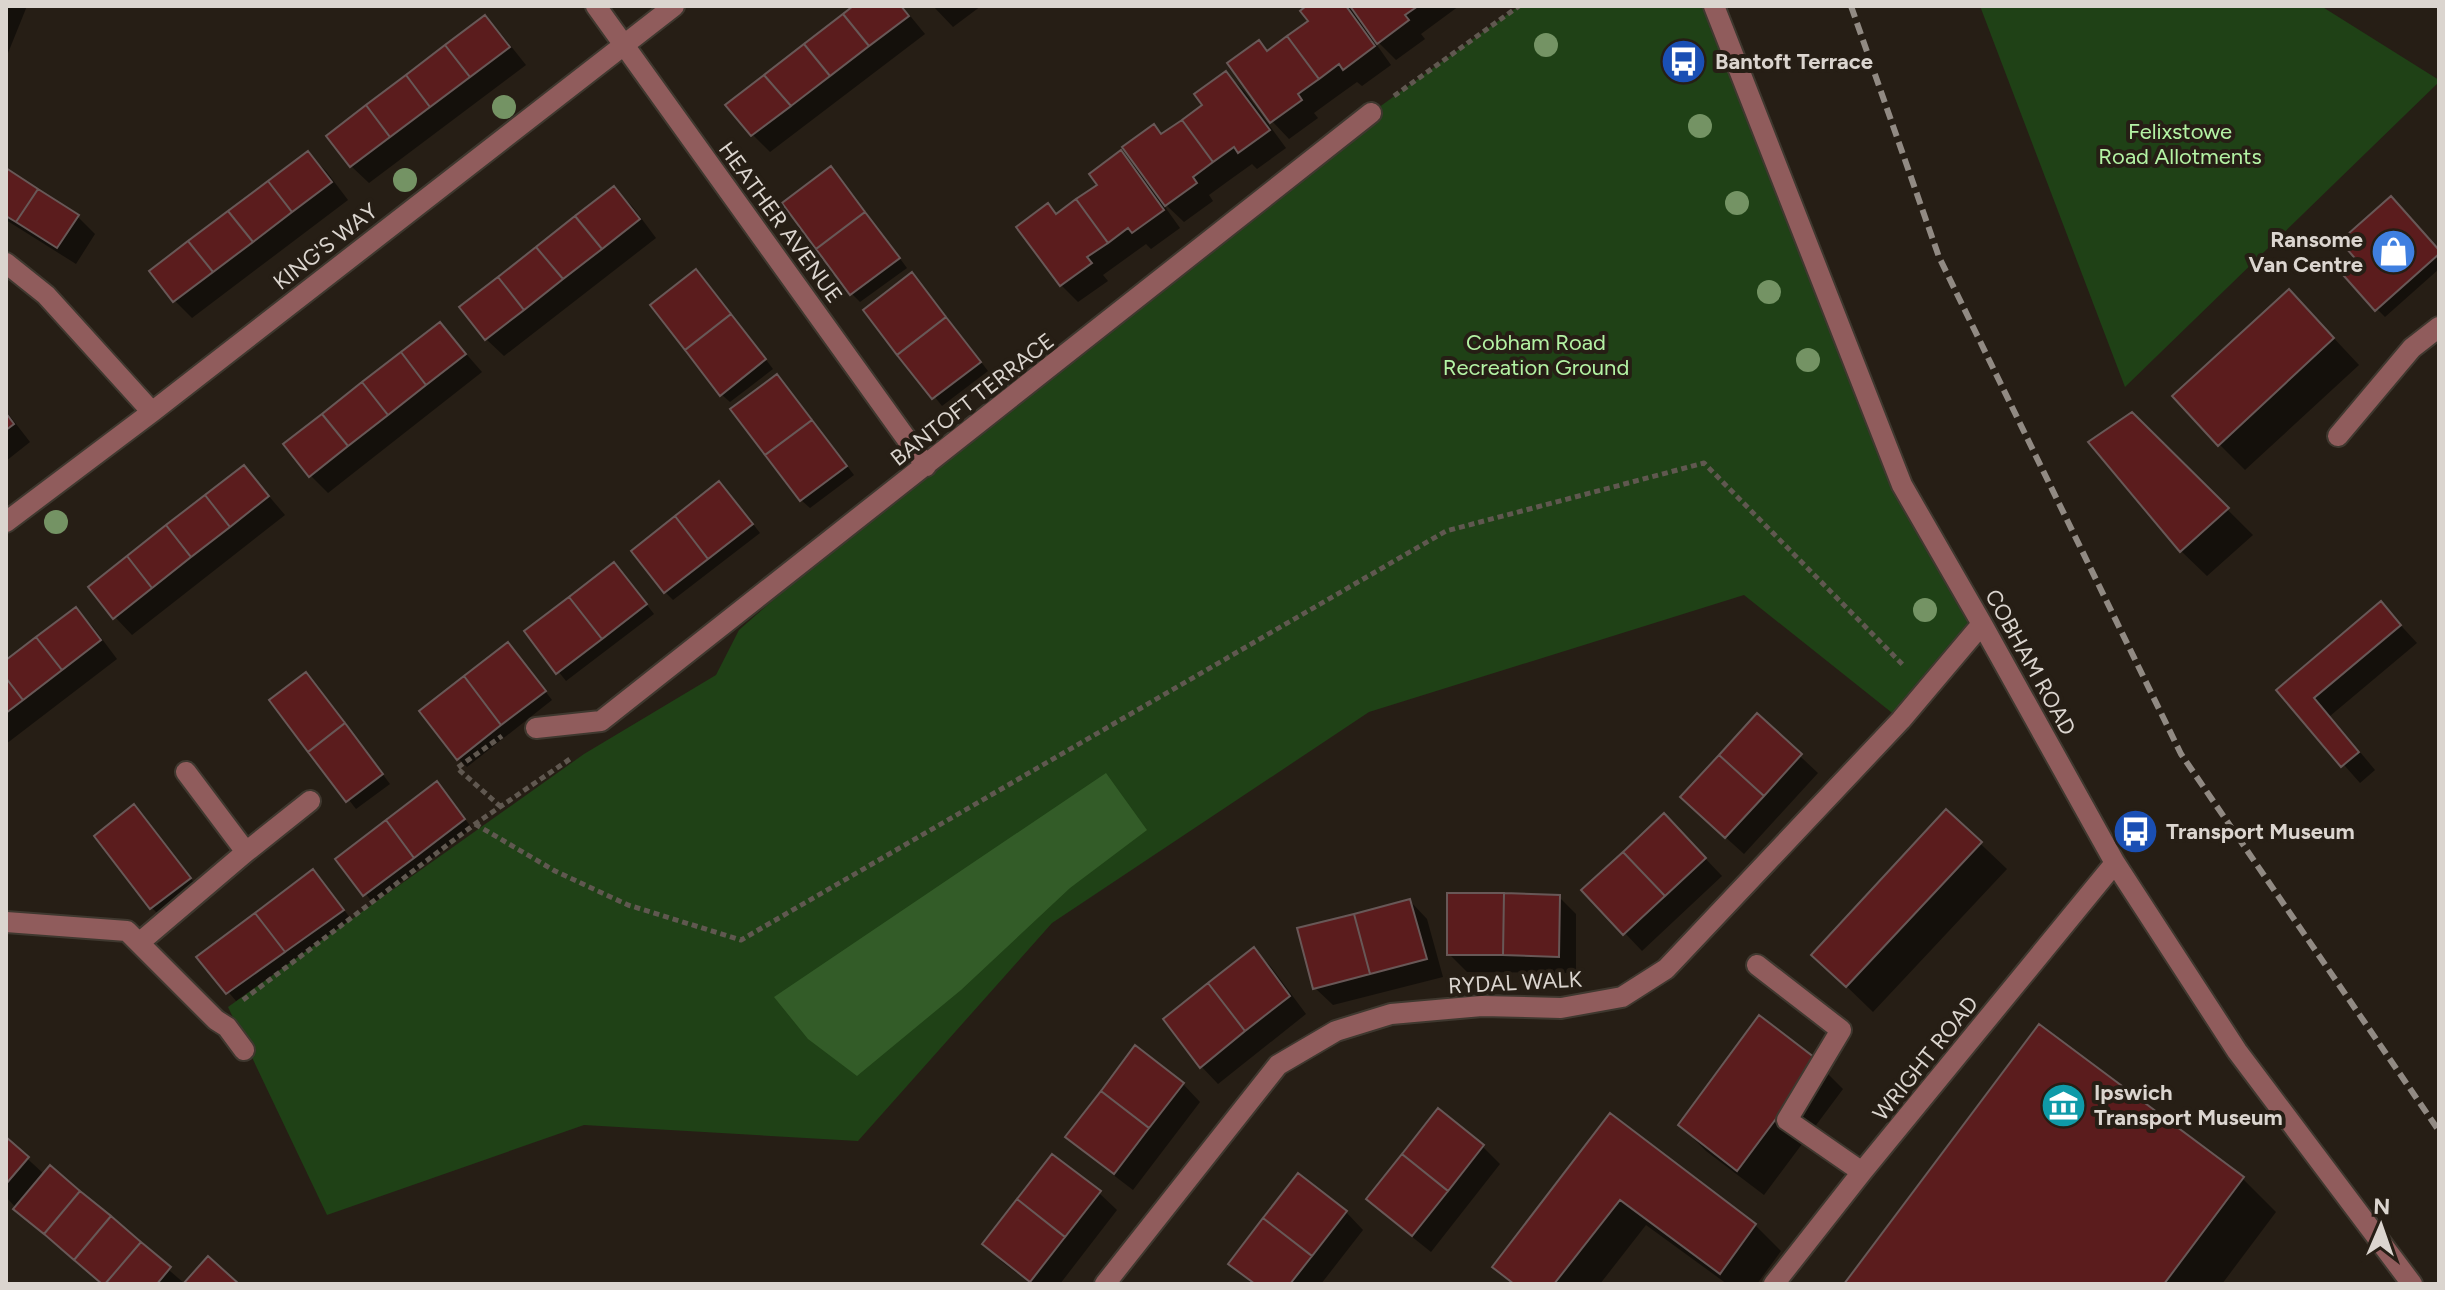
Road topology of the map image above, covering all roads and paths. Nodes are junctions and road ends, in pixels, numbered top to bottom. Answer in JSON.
{"nodes":[{"id":1,"x":596,"y":6,"type":"edge"},
{"id":2,"x":674,"y":6,"type":"edge"},
{"id":3,"x":1519,"y":6,"type":"edge"},
{"id":4,"x":1714,"y":6,"type":"edge"},
{"id":5,"x":624,"y":44,"type":"junction"},
{"id":6,"x":1371,"y":113,"type":"joint"},
{"id":7,"x":6,"y":263,"type":"edge"},
{"id":8,"x":2439,"y":327,"type":"edge"},
{"id":9,"x":152,"y":412,"type":"junction"},
{"id":10,"x":2338,"y":436,"type":"dead end"},
{"id":11,"x":926,"y":466,"type":"junction"},
{"id":12,"x":6,"y":522,"type":"edge"},
{"id":13,"x":1982,"y":624,"type":"junction"},
{"id":14,"x":1927,"y":690,"type":"junction"},
{"id":15,"x":601,"y":721,"type":"junction"},
{"id":16,"x":536,"y":728,"type":"dead end"},
{"id":17,"x":502,"y":736,"type":"dead end"},
{"id":18,"x":186,"y":772,"type":"dead end"},
{"id":19,"x":310,"y":801,"type":"dead end"},
{"id":20,"x":501,"y":807,"type":"junction"},
{"id":21,"x":475,"y":824,"type":"junction"},
{"id":22,"x":246,"y":852,"type":"junction"},
{"id":23,"x":2115,"y":863,"type":"junction"},
{"id":24,"x":6,"y":922,"type":"edge"},
{"id":25,"x":139,"y":943,"type":"junction"},
{"id":26,"x":1757,"y":965,"type":"dead end"},
{"id":27,"x":216,"y":1020,"type":"junction"},
{"id":28,"x":244,"y":1050,"type":"dead end"},
{"id":29,"x":1862,"y":1172,"type":"junction"},
{"id":30,"x":1105,"y":1284,"type":"edge"},
{"id":31,"x":1774,"y":1284,"type":"edge"},
{"id":32,"x":2412,"y":1284,"type":"edge"}],
"edges":[{"from":1,"to":5,"type":"street","name":"HEATHER AVENUE"},
{"from":2,"to":5,"type":"street","name":"KING'S WAY"},
{"from":3,"to":6,"type":"path"},
{"from":4,"to":13,"type":"street","name":"COBHAM ROAD"},
{"from":5,"to":9,"type":"street","name":"KING'S WAY"},
{"from":5,"to":11,"type":"street","name":"HEATHER AVENUE"},
{"from":6,"to":11,"type":"street","name":"BANTOFT TERRACE"},
{"from":7,"to":9,"type":"street"},
{"from":8,"to":10,"type":"street"},
{"from":9,"to":12,"type":"street","name":"KING'S WAY"},
{"from":11,"to":15,"type":"street","name":"BANTOFT TERRACE"},
{"from":13,"to":14,"type":"street","name":"RYDAL WALK"},
{"from":13,"to":23,"type":"street","name":"COBHAM ROAD"},
{"from":14,"to":21,"type":"path"},
{"from":14,"to":30,"type":"street","name":"RYDAL WALK"},
{"from":15,"to":16,"type":"street"},
{"from":15,"to":20,"type":"path"},
{"from":17,"to":20,"type":"path"},
{"from":18,"to":22,"type":"street"},
{"from":19,"to":22,"type":"street"},
{"from":20,"to":21,"type":"path"},
{"from":21,"to":27,"type":"path"},
{"from":22,"to":25,"type":"street"},
{"from":23,"to":29,"type":"street","name":"WRIGHT ROAD"},
{"from":23,"to":32,"type":"street","name":"COBHAM ROAD"},
{"from":24,"to":25,"type":"street"},
{"from":25,"to":27,"type":"street"},
{"from":26,"to":29,"type":"street"},
{"from":27,"to":28,"type":"street"},
{"from":29,"to":31,"type":"street","name":"WRIGHT ROAD"}]}
